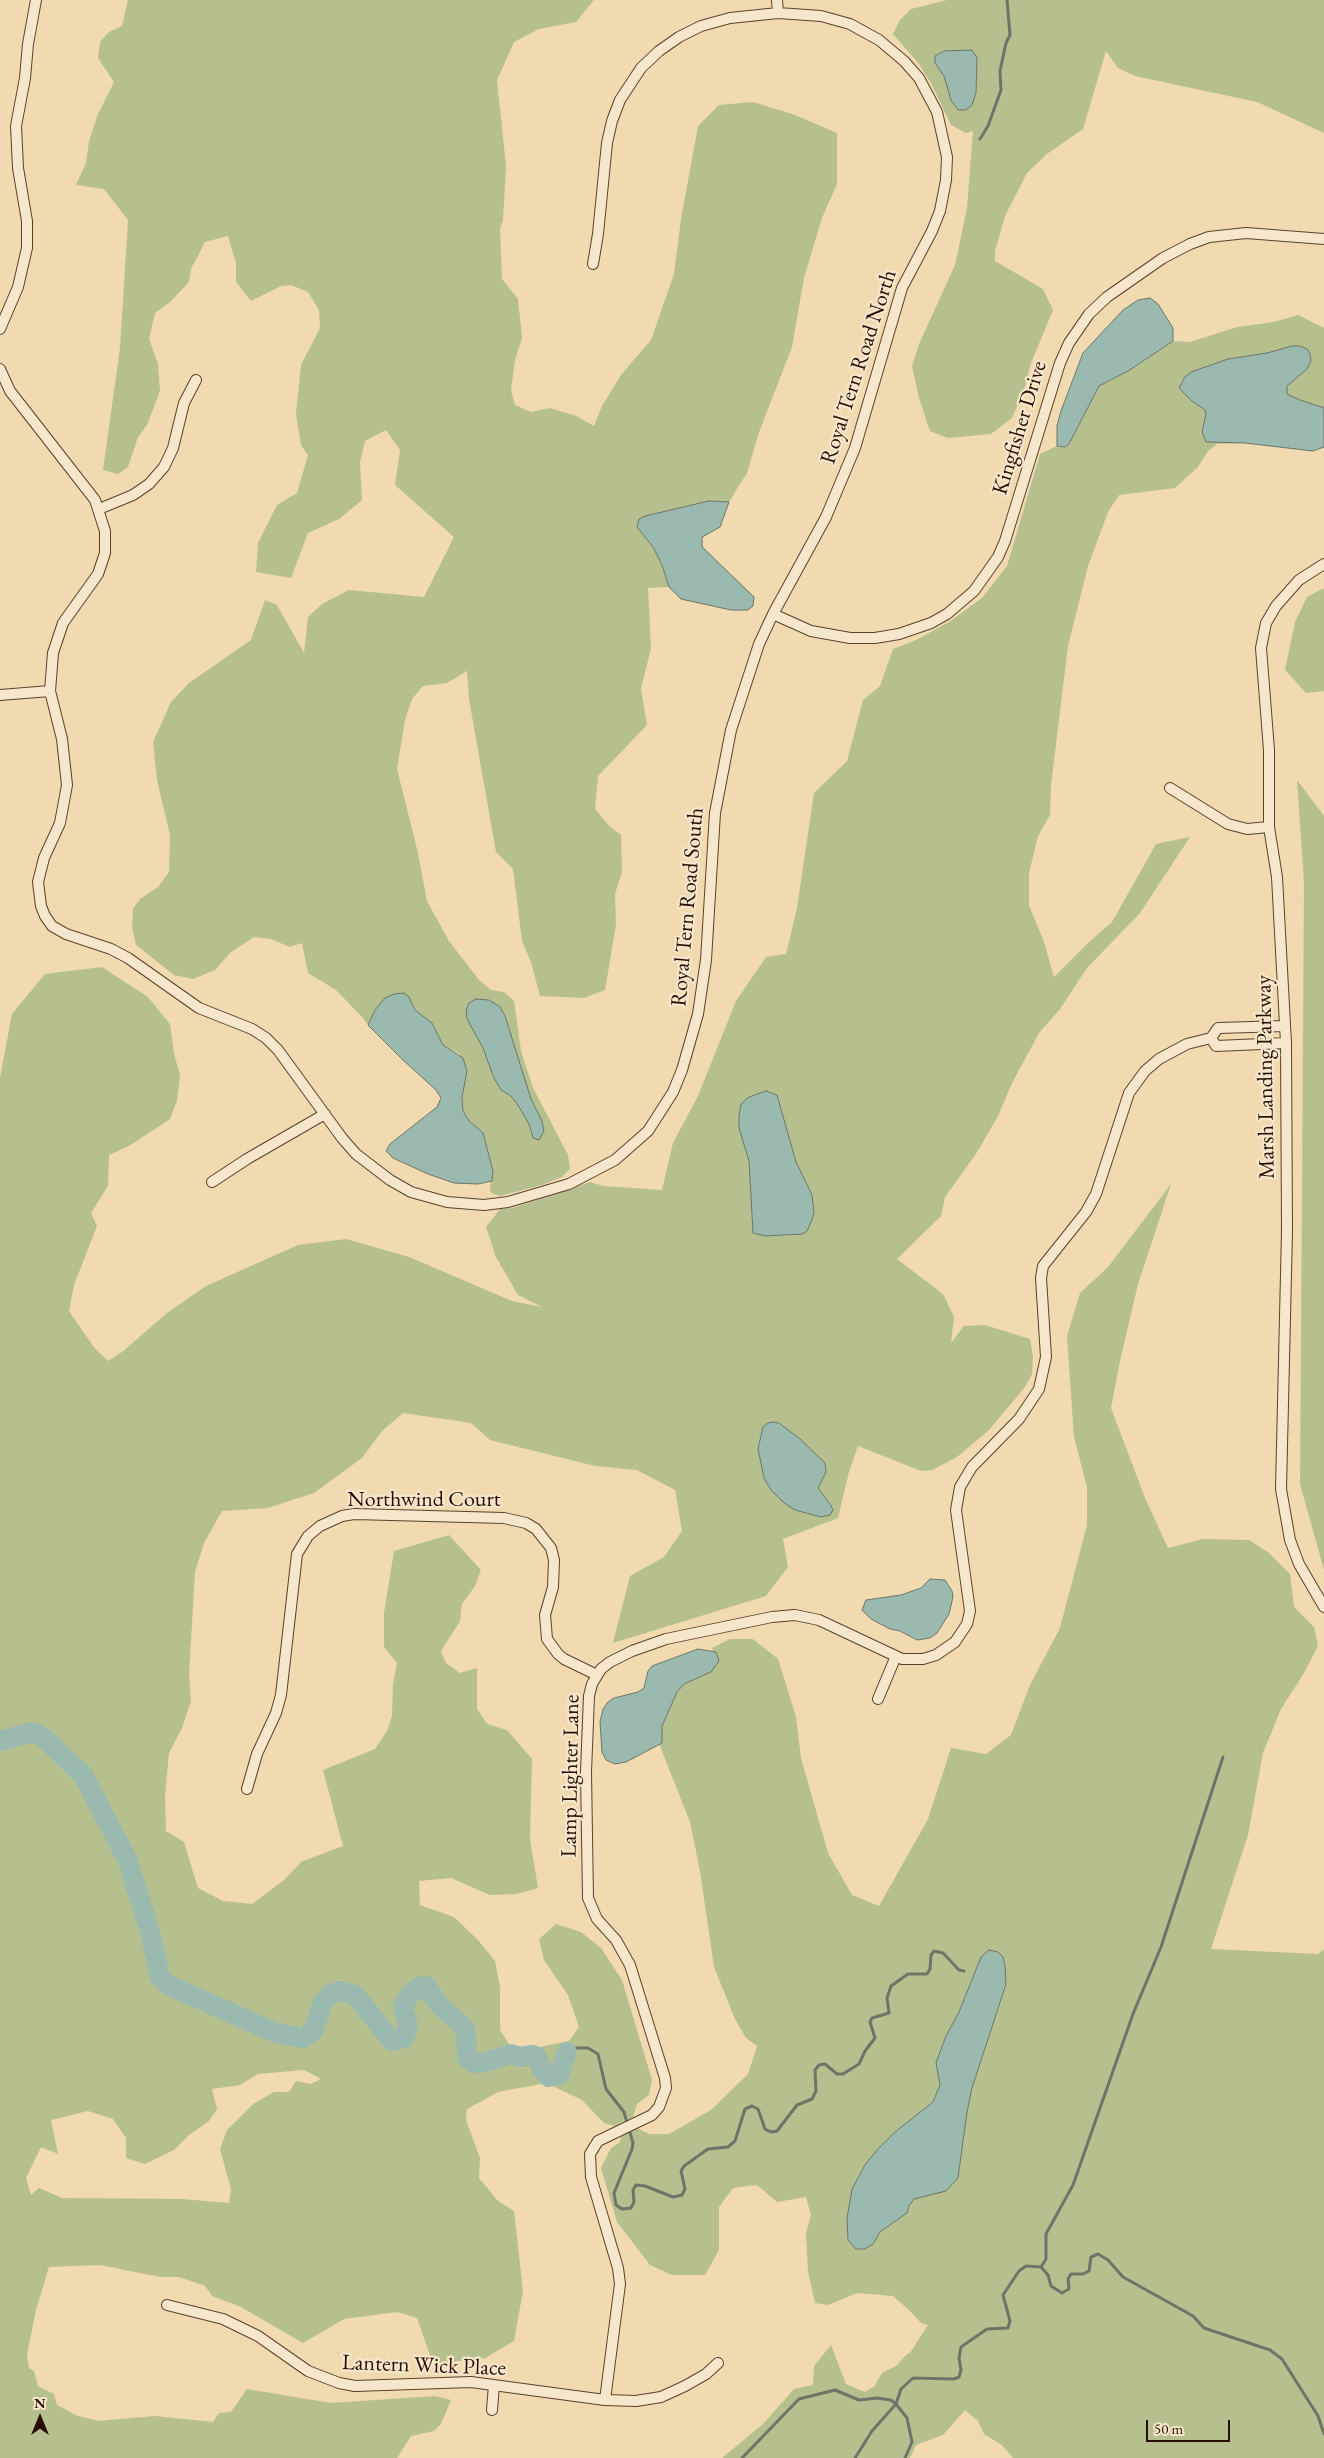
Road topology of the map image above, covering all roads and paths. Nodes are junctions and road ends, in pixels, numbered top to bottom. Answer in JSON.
{"nodes":[{"id":1,"x":36,"y":0,"type":"edge"},
{"id":2,"x":777,"y":0,"type":"edge"},
{"id":3,"x":778,"y":13,"type":"junction"},
{"id":4,"x":1324,"y":239,"type":"edge"},
{"id":5,"x":593,"y":264,"type":"dead end"},
{"id":6,"x":0,"y":329,"type":"edge"},
{"id":7,"x":0,"y":369,"type":"edge"},
{"id":8,"x":196,"y":380,"type":"dead end"},
{"id":9,"x":100,"y":509,"type":"junction"},
{"id":10,"x":1324,"y":564,"type":"edge"},
{"id":11,"x":773,"y":614,"type":"junction"},
{"id":12,"x":50,"y":691,"type":"junction"},
{"id":13,"x":0,"y":695,"type":"edge"},
{"id":14,"x":1170,"y":788,"type":"dead end"},
{"id":15,"x":1269,"y":827,"type":"junction"},
{"id":16,"x":1285,"y":1026,"type":"junction"},
{"id":17,"x":1244,"y":1027,"type":"junction"},
{"id":18,"x":1211,"y":1038,"type":"junction"},
{"id":19,"x":1286,"y":1043,"type":"junction"},
{"id":20,"x":1244,"y":1045,"type":"junction"},
{"id":21,"x":325,"y":1114,"type":"junction"},
{"id":22,"x":212,"y":1182,"type":"dead end"},
{"id":23,"x":1324,"y":1607,"type":"edge"},
{"id":24,"x":896,"y":1656,"type":"junction"},
{"id":25,"x":596,"y":1675,"type":"junction"},
{"id":26,"x":878,"y":1699,"type":"dead end"},
{"id":27,"x":247,"y":1789,"type":"dead end"},
{"id":28,"x":167,"y":2305,"type":"dead end"},
{"id":29,"x":718,"y":2363,"type":"dead end"},
{"id":30,"x":494,"y":2385,"type":"junction"},
{"id":31,"x":605,"y":2400,"type":"junction"},
{"id":32,"x":492,"y":2410,"type":"dead end"}],
"edges":[{"from":1,"to":6,"type":"street"},
{"from":2,"to":3,"type":"street"},
{"from":3,"to":5,"type":"street","name":"Royal Tern Road North"},
{"from":3,"to":11,"type":"street","name":"Royal Tern Road North"},
{"from":4,"to":11,"type":"street","name":"Kingfisher Drive"},
{"from":7,"to":9,"type":"street","name":"Royal Tern Road South"},
{"from":8,"to":9,"type":"street"},
{"from":9,"to":12,"type":"street","name":"Royal Tern Road South"},
{"from":10,"to":15,"type":"street","name":"Marsh Landing Parkway"},
{"from":11,"to":21,"type":"street","name":"Royal Tern Road South"},
{"from":12,"to":13,"type":"street"},
{"from":12,"to":21,"type":"street","name":"Royal Tern Road South"},
{"from":14,"to":15,"type":"street"},
{"from":15,"to":16,"type":"street","name":"Marsh Landing Parkway"},
{"from":16,"to":17,"type":"street","name":"Lamp Lighter Lane"},
{"from":16,"to":19,"type":"street","name":"Marsh Landing Parkway"},
{"from":17,"to":18,"type":"street","name":"Lamp Lighter Lane"},
{"from":17,"to":20,"type":"street"},
{"from":18,"to":20,"type":"street"},
{"from":18,"to":24,"type":"street","name":"Lamp Lighter Lane"},
{"from":19,"to":20,"type":"street"},
{"from":19,"to":23,"type":"street","name":"Marsh Landing Parkway"},
{"from":21,"to":22,"type":"street"},
{"from":24,"to":25,"type":"street","name":"Lamp Lighter Lane"},
{"from":24,"to":26,"type":"street"},
{"from":25,"to":27,"type":"street","name":"Northwind Court"},
{"from":25,"to":31,"type":"street","name":"Lamp Lighter Lane"},
{"from":28,"to":30,"type":"street","name":"Lantern Wick Place"},
{"from":29,"to":31,"type":"street","name":"Lantern Wick Place"},
{"from":30,"to":31,"type":"street","name":"Lantern Wick Place"},
{"from":30,"to":32,"type":"street"}]}
